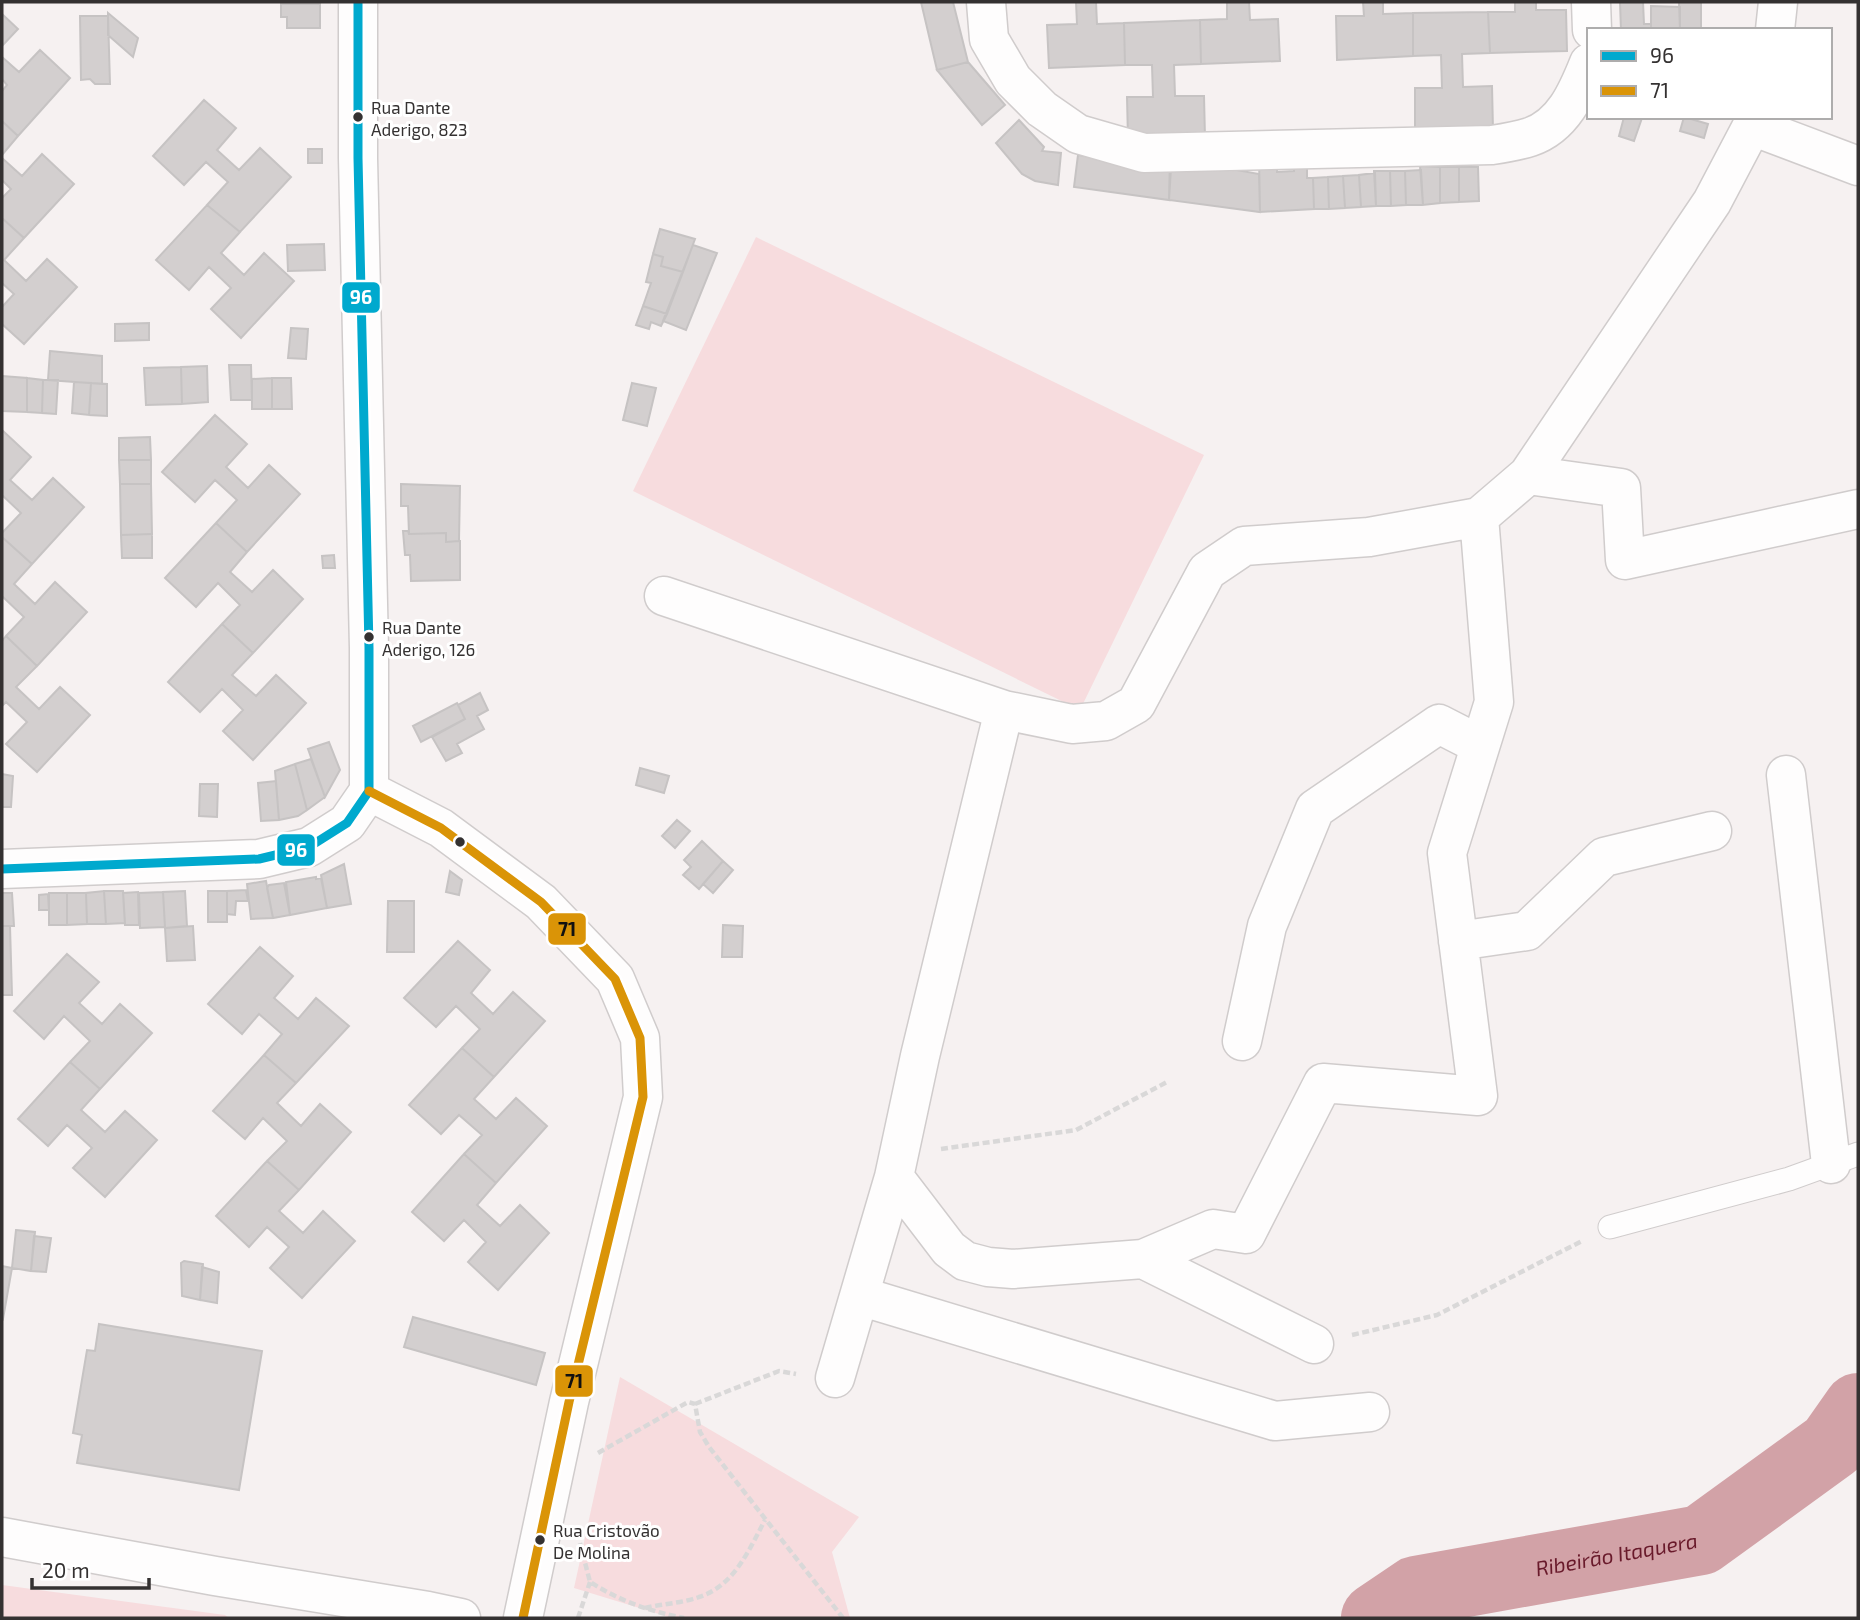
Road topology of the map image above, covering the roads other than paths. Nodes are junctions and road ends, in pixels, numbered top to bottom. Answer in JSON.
{"nodes":[{"id":1,"x":358,"y":2,"type":"edge"},
{"id":2,"x":986,"y":2,"type":"edge"},
{"id":3,"x":1591,"y":2,"type":"edge"},
{"id":4,"x":1778,"y":2,"type":"edge"},
{"id":5,"x":1592,"y":28,"type":"edge"},
{"id":6,"x":1775,"y":28,"type":"edge"},
{"id":7,"x":1587,"y":68,"type":"edge"},
{"id":8,"x":1753,"y":122,"type":"edge"},
{"id":9,"x":1858,"y":166,"type":"edge"},
{"id":10,"x":1528,"y":475,"type":"junction"},
{"id":11,"x":1858,"y":509,"type":"edge"},
{"id":12,"x":1479,"y":517,"type":"junction"},
{"id":13,"x":664,"y":596,"type":"dead end"},
{"id":14,"x":1004,"y":710,"type":"junction"},
{"id":15,"x":1480,"y":744,"type":"junction"},
{"id":16,"x":1786,"y":775,"type":"dead end"},
{"id":17,"x":369,"y":791,"type":"junction"},
{"id":18,"x":1712,"y":831,"type":"dead end"},
{"id":19,"x":2,"y":869,"type":"edge"},
{"id":20,"x":1458,"y":941,"type":"junction"},
{"id":21,"x":1242,"y":1041,"type":"dead end"},
{"id":22,"x":1844,"y":1159,"type":"edge"},
{"id":23,"x":897,"y":1166,"type":"junction"},
{"id":24,"x":1610,"y":1227,"type":"road end"},
{"id":25,"x":1143,"y":1259,"type":"junction"},
{"id":26,"x":860,"y":1296,"type":"junction"},
{"id":27,"x":1314,"y":1344,"type":"road end"},
{"id":28,"x":835,"y":1378,"type":"road end"},
{"id":29,"x":1370,"y":1412,"type":"dead end"},
{"id":30,"x":2,"y":1537,"type":"edge"},
{"id":31,"x":305,"y":1604,"type":"edge"},
{"id":32,"x":461,"y":1618,"type":"edge"},
{"id":33,"x":523,"y":1618,"type":"edge"}],
"edges":[{"from":1,"to":17,"type":"street"},
{"from":2,"to":7,"type":"street"},
{"from":3,"to":5,"type":"street"},
{"from":4,"to":6,"type":"street"},
{"from":8,"to":9,"type":"street"},
{"from":8,"to":10,"type":"street"},
{"from":10,"to":11,"type":"street"},
{"from":10,"to":12,"type":"street"},
{"from":12,"to":14,"type":"street"},
{"from":12,"to":15,"type":"street"},
{"from":13,"to":14,"type":"street"},
{"from":14,"to":23,"type":"street"},
{"from":15,"to":20,"type":"street"},
{"from":15,"to":21,"type":"street"},
{"from":16,"to":22,"type":"street"},
{"from":17,"to":19,"type":"street"},
{"from":17,"to":33,"type":"street"},
{"from":18,"to":20,"type":"street"},
{"from":20,"to":25,"type":"street"},
{"from":22,"to":24,"type":"lane"},
{"from":23,"to":25,"type":"street"},
{"from":23,"to":26,"type":"street"},
{"from":25,"to":27,"type":"street"},
{"from":26,"to":28,"type":"street"},
{"from":26,"to":29,"type":"street"},
{"from":30,"to":31,"type":"street"},
{"from":31,"to":32,"type":"street"}]}
